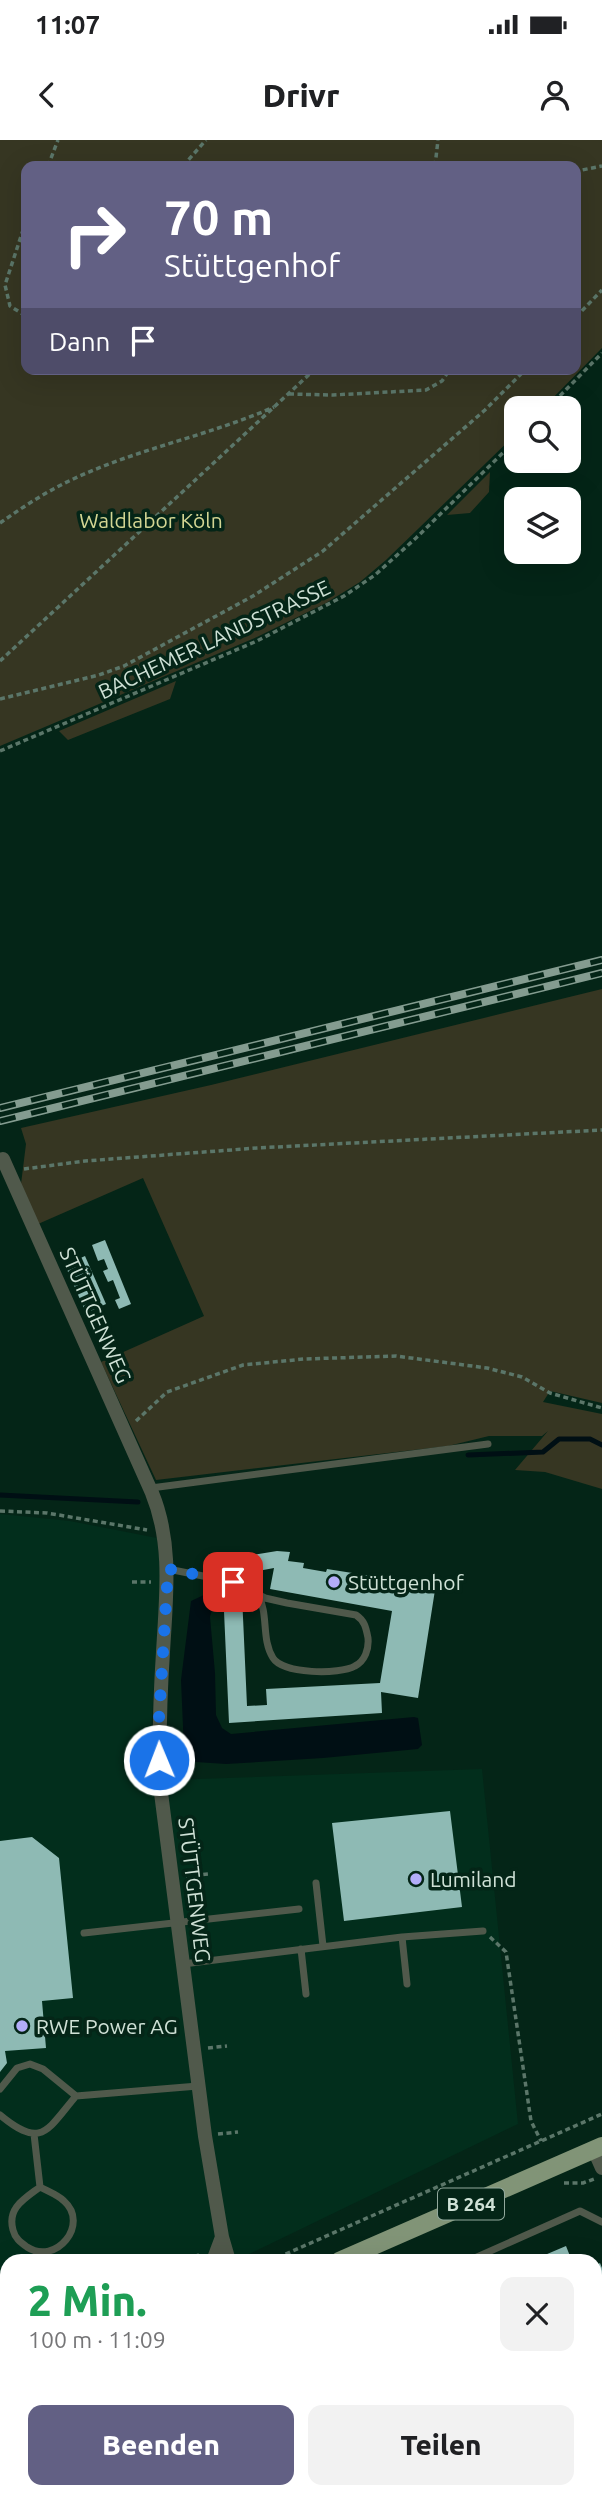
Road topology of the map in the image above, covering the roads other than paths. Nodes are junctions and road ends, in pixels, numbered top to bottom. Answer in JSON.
{"nodes":[{"id":1,"x":6,"y":1165,"type":"road end"},
{"id":2,"x":488,"y":1444,"type":"dead end"},
{"id":3,"x":153,"y":1495,"type":"junction"},
{"id":4,"x":168,"y":1569,"type":"junction"},
{"id":5,"x":258,"y":1595,"type":"junction"},
{"id":6,"x":316,"y":1883,"type":"dead end"},
{"id":7,"x":299,"y":1909,"type":"dead end"},
{"id":8,"x":177,"y":1923,"type":"junction"},
{"id":9,"x":483,"y":1931,"type":"road end"},
{"id":10,"x":84,"y":1933,"type":"dead end"},
{"id":11,"x":402,"y":1937,"type":"junction"},
{"id":12,"x":323,"y":1946,"type":"junction"},
{"id":13,"x":301,"y":1949,"type":"junction"},
{"id":14,"x":183,"y":1964,"type":"junction"},
{"id":15,"x":407,"y":1984,"type":"dead end"},
{"id":16,"x":306,"y":1994,"type":"dead end"},
{"id":17,"x":198,"y":2086,"type":"junction"},
{"id":18,"x":0,"y":2089,"type":"edge"},
{"id":19,"x":76,"y":2096,"type":"junction"},
{"id":20,"x":0,"y":2115,"type":"edge"},
{"id":21,"x":34,"y":2134,"type":"junction"},
{"id":22,"x":598,"y":2148,"type":"edge"},
{"id":23,"x":602,"y":2168,"type":"edge"},
{"id":24,"x":40,"y":2188,"type":"junction"},
{"id":25,"x":602,"y":2222,"type":"edge"},
{"id":26,"x":222,"y":2237,"type":"junction"},
{"id":27,"x":216,"y":2254,"type":"edge"},
{"id":28,"x":227,"y":2254,"type":"edge"},
{"id":29,"x":355,"y":2254,"type":"edge"},
{"id":30,"x":484,"y":2254,"type":"edge"}],
"edges":[{"from":1,"to":3,"type":"street","name":"STÜTTGENWEG"},
{"from":2,"to":3,"type":"lane"},
{"from":3,"to":4,"type":"street","name":"STÜTTGENWEG"},
{"from":4,"to":5,"type":"lane"},
{"from":4,"to":8,"type":"street","name":"STÜTTGENWEG"},
{"from":5,"to":5,"type":"lane"},
{"from":6,"to":12,"type":"lane"},
{"from":7,"to":8,"type":"lane"},
{"from":8,"to":10,"type":"lane"},
{"from":8,"to":14,"type":"street","name":"STÜTTGENWEG"},
{"from":9,"to":11,"type":"lane"},
{"from":11,"to":12,"type":"lane"},
{"from":11,"to":15,"type":"lane"},
{"from":12,"to":13,"type":"lane"},
{"from":13,"to":14,"type":"lane"},
{"from":13,"to":16,"type":"lane"},
{"from":14,"to":17,"type":"street","name":"STÜTTGENWEG"},
{"from":17,"to":19,"type":"lane"},
{"from":17,"to":26,"type":"street","name":"STÜTTGENWEG"},
{"from":18,"to":19,"type":"lane"},
{"from":19,"to":21,"type":"lane"},
{"from":20,"to":21,"type":"lane"},
{"from":21,"to":24,"type":"lane"},
{"from":22,"to":23,"type":"street"},
{"from":22,"to":29,"type":"main road","number":"B 264"},
{"from":24,"to":24,"type":"lane"},
{"from":25,"to":30,"type":"lane"},
{"from":26,"to":27,"type":"street","name":"STÜTTGENWEG"},
{"from":26,"to":28,"type":"street","name":"STÜTTGENWEG"}]}
